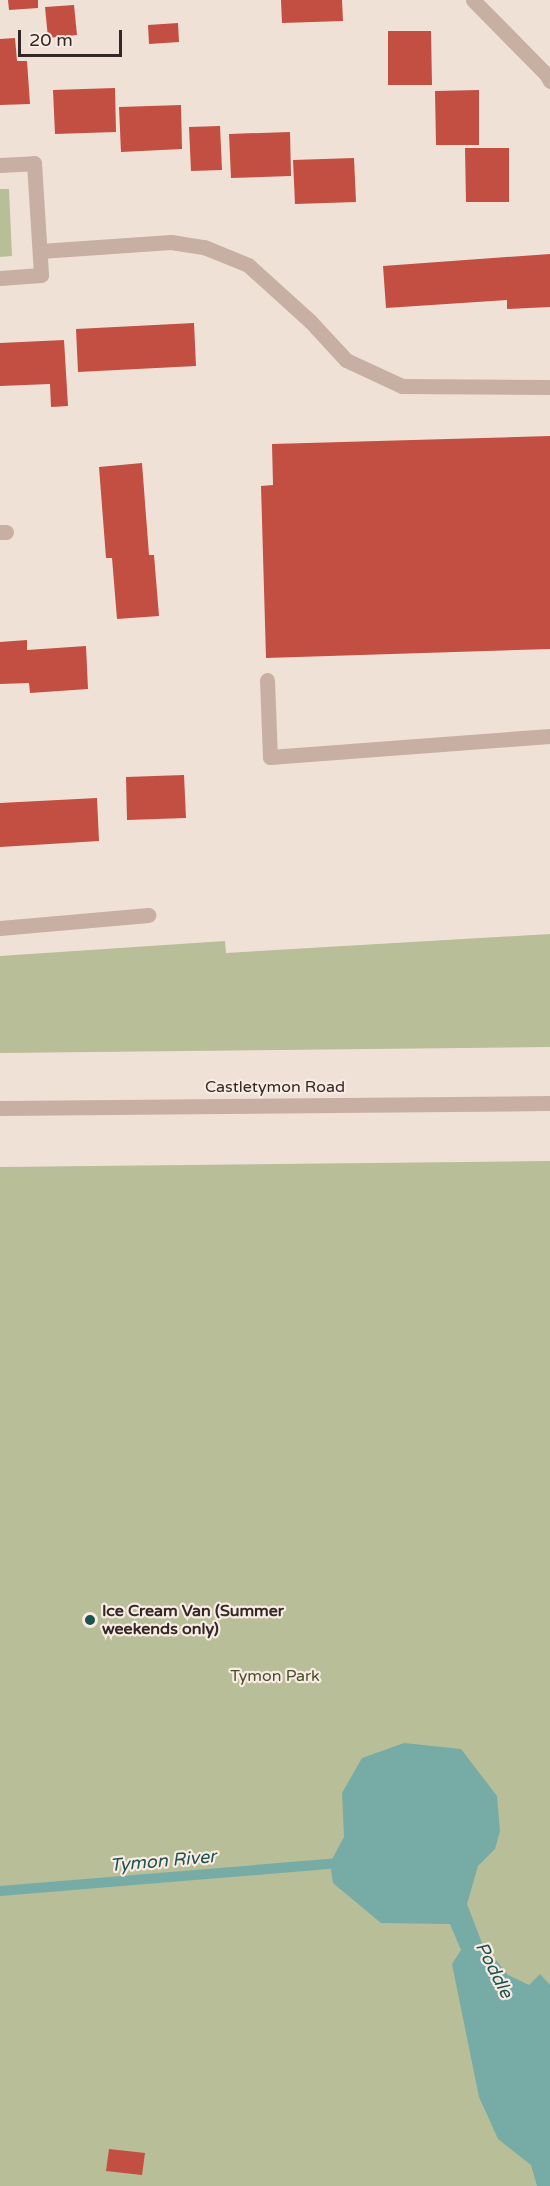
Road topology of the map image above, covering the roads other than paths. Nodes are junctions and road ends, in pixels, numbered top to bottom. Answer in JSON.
{"nodes":[{"id":1,"x":473,"y":0,"type":"edge"},
{"id":2,"x":549,"y":75,"type":"edge"},
{"id":3,"x":0,"y":165,"type":"edge"},
{"id":4,"x":40,"y":250,"type":"junction"},
{"id":5,"x":0,"y":278,"type":"edge"},
{"id":6,"x":550,"y":387,"type":"edge"},
{"id":7,"x":267,"y":680,"type":"dead end"},
{"id":8,"x":550,"y":736,"type":"edge"},
{"id":9,"x":148,"y":915,"type":"dead end"},
{"id":10,"x":0,"y":928,"type":"edge"},
{"id":11,"x":550,"y":1103,"type":"edge"},
{"id":12,"x":0,"y":1108,"type":"edge"}],
"edges":[{"from":1,"to":2,"type":"street"},
{"from":3,"to":4,"type":"street"},
{"from":4,"to":5,"type":"street"},
{"from":4,"to":6,"type":"street"},
{"from":7,"to":8,"type":"street"},
{"from":9,"to":10,"type":"street"},
{"from":11,"to":12,"type":"street","name":"Castletymon Road"}]}
